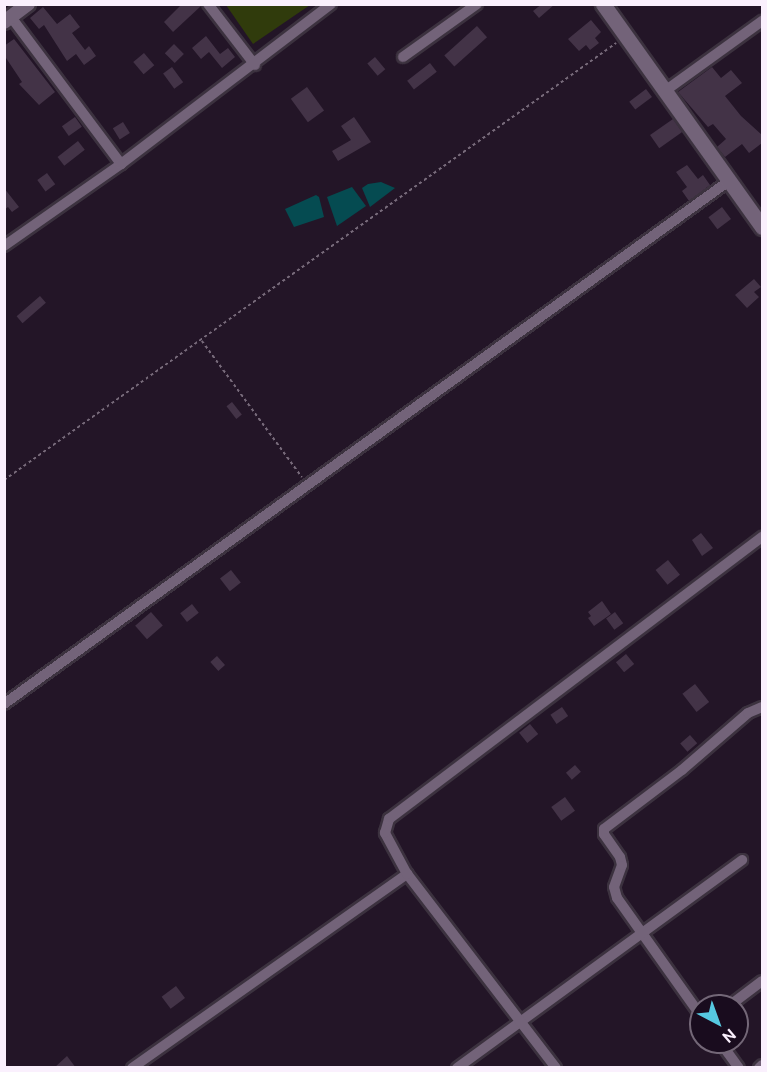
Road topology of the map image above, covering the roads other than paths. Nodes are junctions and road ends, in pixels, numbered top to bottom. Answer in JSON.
{"nodes":[{"id":1,"x":28,"y":4,"type":"edge"},
{"id":2,"x":208,"y":4,"type":"edge"},
{"id":3,"x":331,"y":4,"type":"edge"},
{"id":4,"x":477,"y":4,"type":"edge"},
{"id":5,"x":603,"y":4,"type":"edge"},
{"id":6,"x":8,"y":19,"type":"edge"},
{"id":7,"x":762,"y":21,"type":"edge"},
{"id":8,"x":403,"y":57,"type":"dead end"},
{"id":9,"x":255,"y":65,"type":"junction"},
{"id":10,"x":665,"y":91,"type":"junction"},
{"id":11,"x":121,"y":164,"type":"junction"},
{"id":12,"x":729,"y":181,"type":"junction"},
{"id":13,"x":762,"y":227,"type":"edge"},
{"id":14,"x":4,"y":246,"type":"edge"},
{"id":15,"x":762,"y":537,"type":"edge"},
{"id":16,"x":4,"y":704,"type":"edge"},
{"id":17,"x":762,"y":707,"type":"edge"},
{"id":18,"x":742,"y":860,"type":"dead end"},
{"id":19,"x":407,"y":874,"type":"junction"},
{"id":20,"x":642,"y":932,"type":"junction"},
{"id":21,"x":762,"y":981,"type":"edge"},
{"id":22,"x":745,"y":994,"type":"edge"},
{"id":23,"x":689,"y":999,"type":"edge"},
{"id":24,"x":520,"y":1021,"type":"junction"},
{"id":25,"x":729,"y":1054,"type":"edge"},
{"id":26,"x":762,"y":1065,"type":"edge"},
{"id":27,"x":132,"y":1068,"type":"edge"},
{"id":28,"x":457,"y":1068,"type":"edge"},
{"id":29,"x":556,"y":1068,"type":"edge"},
{"id":30,"x":739,"y":1068,"type":"edge"},
{"id":31,"x":759,"y":1068,"type":"edge"}],
"edges":[{"from":1,"to":6,"type":"street"},
{"from":2,"to":9,"type":"street"},
{"from":3,"to":9,"type":"street"},
{"from":4,"to":8,"type":"street"},
{"from":5,"to":10,"type":"main road"},
{"from":6,"to":11,"type":"street"},
{"from":7,"to":10,"type":"street"},
{"from":9,"to":11,"type":"street"},
{"from":10,"to":12,"type":"main road"},
{"from":11,"to":14,"type":"street"},
{"from":12,"to":13,"type":"main road"},
{"from":12,"to":16,"type":"street"},
{"from":15,"to":19,"type":"street"},
{"from":17,"to":20,"type":"street"},
{"from":18,"to":20,"type":"street"},
{"from":19,"to":24,"type":"street"},
{"from":19,"to":27,"type":"street"},
{"from":20,"to":23,"type":"street"},
{"from":20,"to":24,"type":"street"},
{"from":21,"to":22,"type":"street"},
{"from":24,"to":28,"type":"street"},
{"from":24,"to":29,"type":"street"},
{"from":25,"to":30,"type":"street"},
{"from":26,"to":31,"type":"street"}]}
